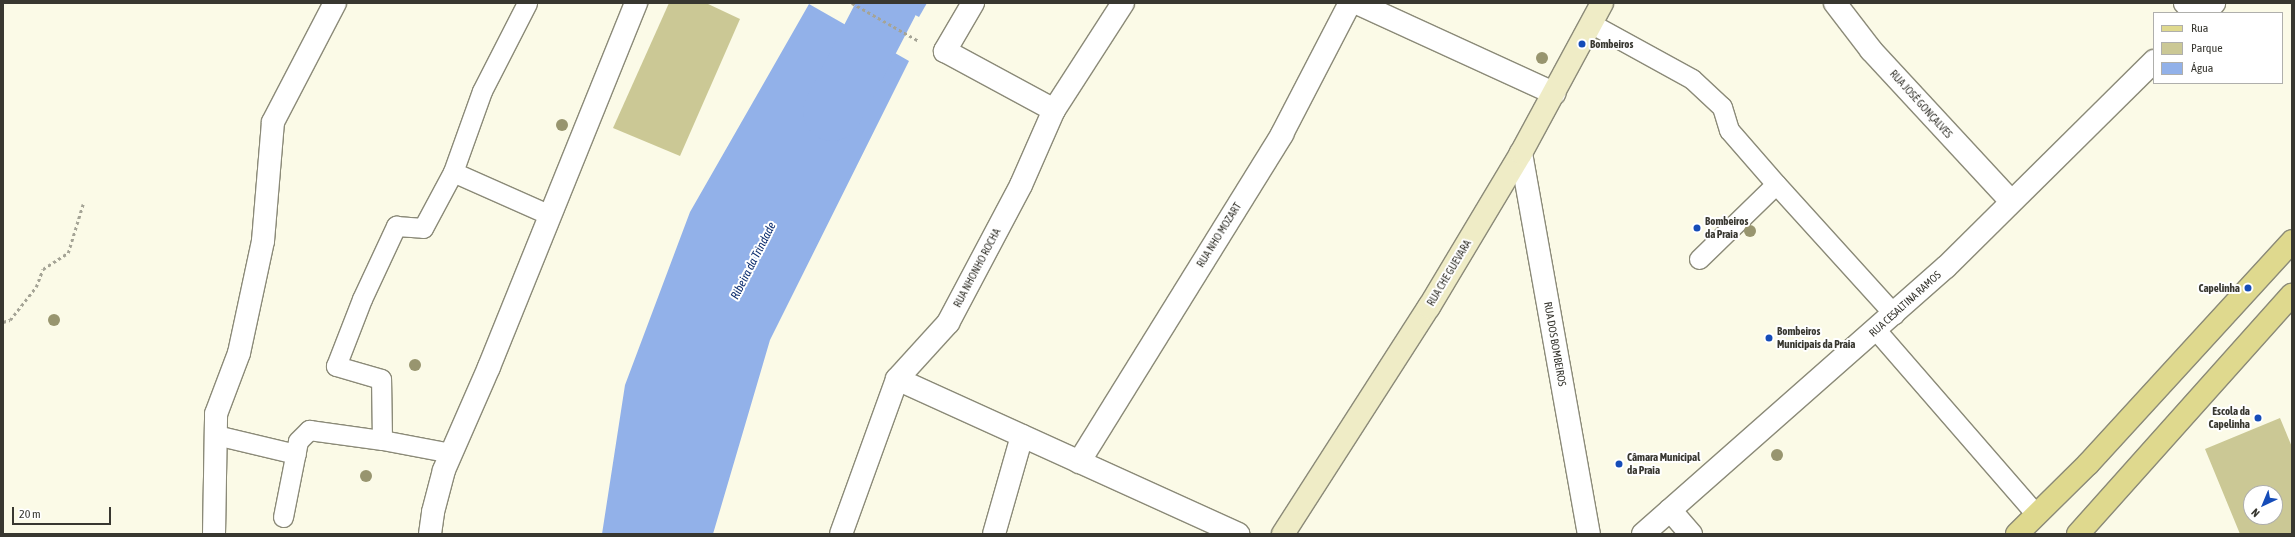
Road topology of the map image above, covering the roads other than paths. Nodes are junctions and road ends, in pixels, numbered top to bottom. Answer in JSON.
{"nodes":[{"id":1,"x":335,"y":3,"type":"edge"},
{"id":2,"x":527,"y":3,"type":"edge"},
{"id":3,"x":636,"y":3,"type":"edge"},
{"id":4,"x":973,"y":3,"type":"edge"},
{"id":5,"x":1123,"y":3,"type":"edge"},
{"id":6,"x":1350,"y":3,"type":"edge"},
{"id":7,"x":1358,"y":3,"type":"edge"},
{"id":8,"x":1602,"y":3,"type":"edge"},
{"id":9,"x":1835,"y":3,"type":"edge"},
{"id":10,"x":2185,"y":3,"type":"edge"},
{"id":11,"x":2214,"y":3,"type":"edge"},
{"id":12,"x":2193,"y":12,"type":"edge"},
{"id":13,"x":2204,"y":12,"type":"edge"},
{"id":14,"x":1592,"y":24,"type":"junction"},
{"id":15,"x":2153,"y":61,"type":"edge"},
{"id":16,"x":1554,"y":93,"type":"junction"},
{"id":17,"x":1054,"y":110,"type":"junction"},
{"id":18,"x":1521,"y":153,"type":"junction"},
{"id":19,"x":453,"y":172,"type":"junction"},
{"id":20,"x":1776,"y":184,"type":"junction"},
{"id":21,"x":2011,"y":201,"type":"junction"},
{"id":22,"x":550,"y":215,"type":"junction"},
{"id":23,"x":2292,"y":241,"type":"edge"},
{"id":24,"x":1699,"y":259,"type":"dead end"},
{"id":25,"x":2292,"y":295,"type":"edge"},
{"id":26,"x":1894,"y":314,"type":"junction"},
{"id":27,"x":1876,"y":330,"type":"junction"},
{"id":28,"x":897,"y":379,"type":"junction"},
{"id":29,"x":216,"y":435,"type":"junction"},
{"id":30,"x":1022,"y":436,"type":"junction"},
{"id":31,"x":382,"y":440,"type":"junction"},
{"id":32,"x":451,"y":453,"type":"junction"},
{"id":33,"x":296,"y":454,"type":"junction"},
{"id":34,"x":1079,"y":462,"type":"junction"},
{"id":35,"x":1670,"y":510,"type":"junction"},
{"id":36,"x":2036,"y":514,"type":"junction"},
{"id":37,"x":283,"y":517,"type":"dead end"},
{"id":38,"x":214,"y":534,"type":"edge"},
{"id":39,"x":430,"y":534,"type":"edge"},
{"id":40,"x":841,"y":534,"type":"edge"},
{"id":41,"x":994,"y":534,"type":"edge"},
{"id":42,"x":1239,"y":534,"type":"edge"},
{"id":43,"x":1283,"y":534,"type":"edge"},
{"id":44,"x":1589,"y":534,"type":"edge"},
{"id":45,"x":1643,"y":534,"type":"edge"},
{"id":46,"x":1691,"y":534,"type":"edge"},
{"id":47,"x":2017,"y":534,"type":"edge"},
{"id":48,"x":2078,"y":534,"type":"edge"}],
"edges":[{"from":1,"to":29,"type":"street"},
{"from":2,"to":19,"type":"lane"},
{"from":3,"to":22,"type":"street"},
{"from":4,"to":17,"type":"street"},
{"from":5,"to":17,"type":"street","name":"RUA NHONHO ROCHA"},
{"from":6,"to":34,"type":"street","name":"RUA NHO MOZART"},
{"from":7,"to":16,"type":"street"},
{"from":8,"to":14,"type":"street","name":"RUA CHE GUEVARA"},
{"from":9,"to":21,"type":"street","name":"RUA JOSÉ GONÇALVES"},
{"from":10,"to":12,"type":"street"},
{"from":11,"to":13,"type":"street"},
{"from":14,"to":16,"type":"street","name":"RUA CHE GUEVARA"},
{"from":14,"to":20,"type":"lane"},
{"from":15,"to":21,"type":"street","name":"RUA CESALTINA RAMOS"},
{"from":16,"to":18,"type":"street","name":"RUA CHE GUEVARA"},
{"from":17,"to":28,"type":"street","name":"RUA NHONHO ROCHA"},
{"from":18,"to":43,"type":"street","name":"RUA CHE GUEVARA"},
{"from":18,"to":44,"type":"street","name":"RUA DOS BOMBEIROS"},
{"from":19,"to":22,"type":"lane"},
{"from":19,"to":31,"type":"lane"},
{"from":20,"to":24,"type":"lane"},
{"from":20,"to":26,"type":"lane"},
{"from":21,"to":26,"type":"street","name":"RUA CESALTINA RAMOS"},
{"from":22,"to":32,"type":"street"},
{"from":23,"to":36,"type":"main road"},
{"from":25,"to":48,"type":"main road"},
{"from":26,"to":27,"type":"street","name":"RUA CESALTINA RAMOS"},
{"from":27,"to":35,"type":"street","name":"RUA CESALTINA RAMOS"},
{"from":27,"to":36,"type":"lane"},
{"from":28,"to":30,"type":"street"},
{"from":28,"to":40,"type":"street","name":"RUA NHONHO ROCHA"},
{"from":29,"to":33,"type":"lane"},
{"from":29,"to":38,"type":"street"},
{"from":30,"to":34,"type":"street"},
{"from":30,"to":41,"type":"street"},
{"from":31,"to":32,"type":"lane"},
{"from":31,"to":33,"type":"lane"},
{"from":32,"to":39,"type":"street"},
{"from":33,"to":37,"type":"lane"},
{"from":34,"to":42,"type":"street"},
{"from":35,"to":45,"type":"street","name":"RUA CESALTINA RAMOS"},
{"from":35,"to":46,"type":"street"},
{"from":36,"to":47,"type":"main road"}]}
